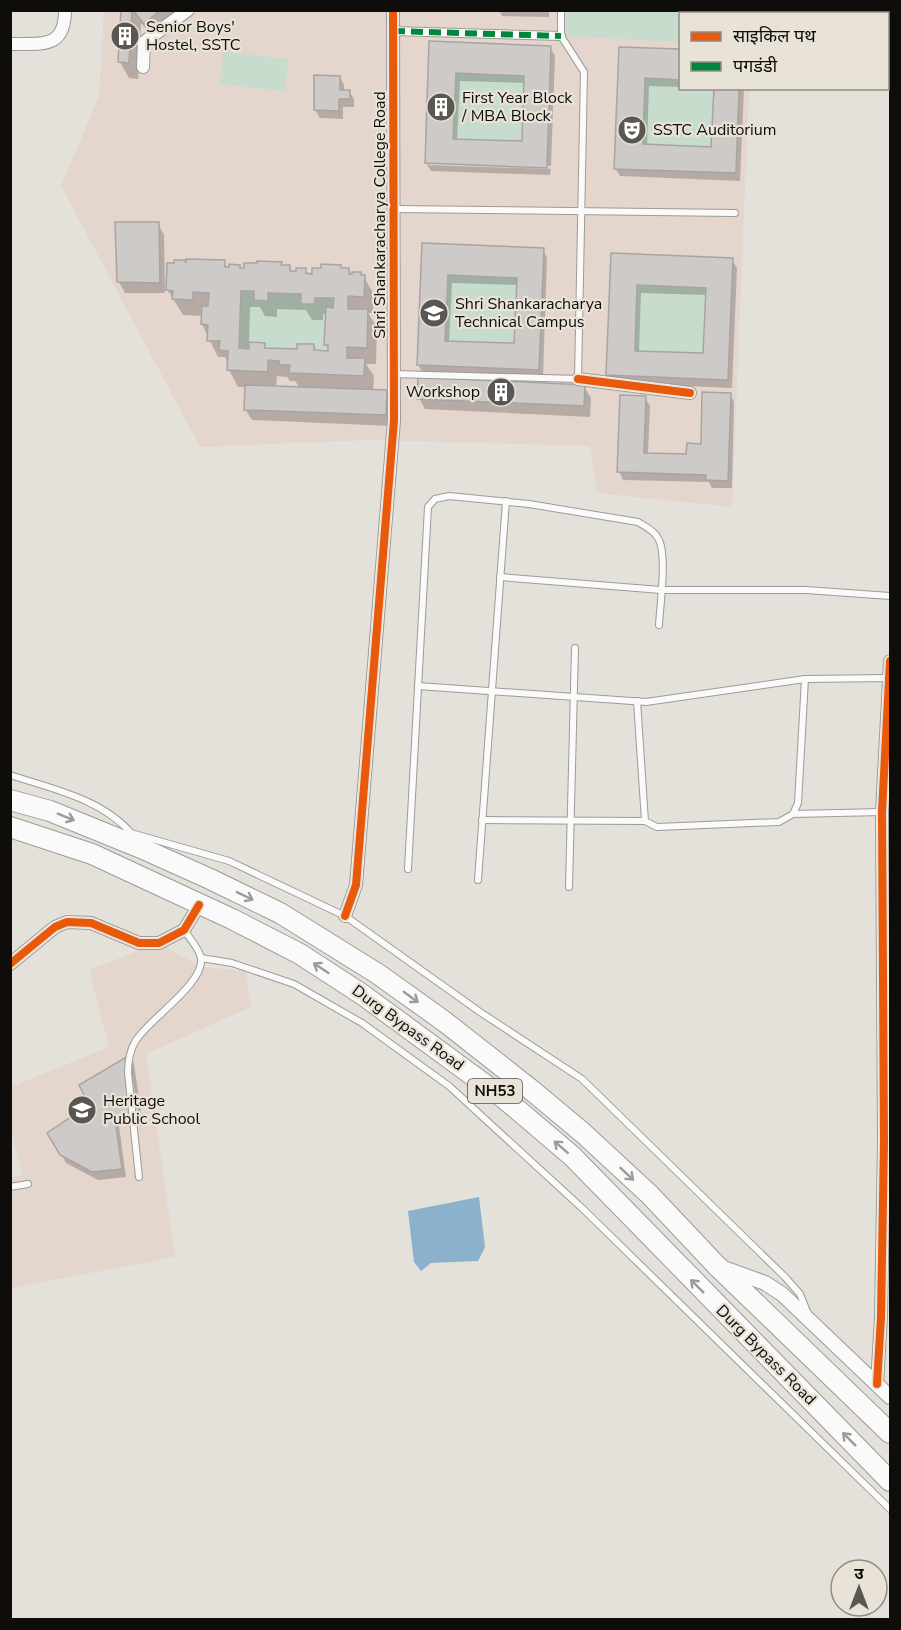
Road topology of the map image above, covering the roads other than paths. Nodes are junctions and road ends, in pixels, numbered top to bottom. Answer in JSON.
{"nodes":[{"id":1,"x":65,"y":10,"type":"edge"},
{"id":2,"x":188,"y":10,"type":"edge"},
{"id":3,"x":393,"y":10,"type":"edge"},
{"id":4,"x":561,"y":10,"type":"edge"},
{"id":5,"x":393,"y":31,"type":"junction"},
{"id":6,"x":561,"y":36,"type":"junction"},
{"id":7,"x":10,"y":44,"type":"edge"},
{"id":8,"x":143,"y":67,"type":"dead end"},
{"id":9,"x":393,"y":209,"type":"junction"},
{"id":10,"x":580,"y":212,"type":"junction"},
{"id":11,"x":735,"y":213,"type":"dead end"},
{"id":12,"x":393,"y":374,"type":"junction"},
{"id":13,"x":578,"y":379,"type":"junction"},
{"id":14,"x":690,"y":393,"type":"dead end"},
{"id":15,"x":506,"y":501,"type":"junction"},
{"id":16,"x":500,"y":576,"type":"junction"},
{"id":17,"x":661,"y":590,"type":"junction"},
{"id":18,"x":891,"y":596,"type":"edge"},
{"id":19,"x":659,"y":625,"type":"dead end"},
{"id":20,"x":575,"y":648,"type":"dead end"},
{"id":21,"x":891,"y":661,"type":"edge"},
{"id":22,"x":889,"y":678,"type":"junction"},
{"id":23,"x":805,"y":679,"type":"junction"},
{"id":24,"x":418,"y":686,"type":"junction"},
{"id":25,"x":491,"y":692,"type":"junction"},
{"id":26,"x":890,"y":692,"type":"edge"},
{"id":27,"x":575,"y":698,"type":"junction"},
{"id":28,"x":637,"y":701,"type":"junction"},
{"id":29,"x":888,"y":769,"type":"edge"},
{"id":30,"x":10,"y":775,"type":"edge"},
{"id":31,"x":10,"y":800,"type":"edge"},
{"id":32,"x":882,"y":812,"type":"junction"},
{"id":33,"x":793,"y":814,"type":"junction"},
{"id":34,"x":482,"y":820,"type":"junction"},
{"id":35,"x":571,"y":821,"type":"junction"},
{"id":36,"x":645,"y":821,"type":"junction"},
{"id":37,"x":10,"y":827,"type":"edge"},
{"id":38,"x":136,"y":840,"type":"junction"},
{"id":39,"x":886,"y":852,"type":"edge"},
{"id":40,"x":408,"y":869,"type":"dead end"},
{"id":41,"x":478,"y":880,"type":"dead end"},
{"id":42,"x":569,"y":887,"type":"dead end"},
{"id":43,"x":199,"y":905,"type":"junction"},
{"id":44,"x":345,"y":916,"type":"junction"},
{"id":45,"x":184,"y":930,"type":"junction"},
{"id":46,"x":201,"y":958,"type":"junction"},
{"id":47,"x":10,"y":964,"type":"edge"},
{"id":48,"x":139,"y":1177,"type":"dead end"},
{"id":49,"x":28,"y":1184,"type":"dead end"},
{"id":50,"x":10,"y":1187,"type":"edge"},
{"id":51,"x":717,"y":1266,"type":"junction"},
{"id":52,"x":812,"y":1322,"type":"junction"},
{"id":53,"x":877,"y":1384,"type":"junction"},
{"id":54,"x":891,"y":1397,"type":"edge"},
{"id":55,"x":891,"y":1433,"type":"edge"},
{"id":56,"x":891,"y":1481,"type":"edge"},
{"id":57,"x":891,"y":1509,"type":"edge"}],
"edges":[{"from":1,"to":7,"type":"street"},
{"from":2,"to":8,"type":"street"},
{"from":3,"to":5,"type":"street","name":"Shri Shankaracharya College Road"},
{"from":4,"to":6,"type":"lane"},
{"from":5,"to":6,"type":"street"},
{"from":5,"to":9,"type":"street","name":"Shri Shankaracharya College Road"},
{"from":6,"to":10,"type":"lane"},
{"from":9,"to":10,"type":"lane"},
{"from":9,"to":12,"type":"street","name":"Shri Shankaracharya College Road"},
{"from":10,"to":11,"type":"lane"},
{"from":10,"to":13,"type":"lane"},
{"from":12,"to":13,"type":"lane"},
{"from":12,"to":44,"type":"street","name":"Shri Shankaracharya College Road"},
{"from":13,"to":14,"type":"street"},
{"from":15,"to":16,"type":"lane"},
{"from":15,"to":17,"type":"lane"},
{"from":15,"to":24,"type":"lane"},
{"from":16,"to":17,"type":"lane"},
{"from":16,"to":25,"type":"lane"},
{"from":17,"to":18,"type":"lane"},
{"from":17,"to":19,"type":"lane"},
{"from":20,"to":27,"type":"lane"},
{"from":21,"to":22,"type":"street"},
{"from":22,"to":23,"type":"lane"},
{"from":22,"to":26,"type":"street"},
{"from":23,"to":28,"type":"lane"},
{"from":23,"to":33,"type":"lane"},
{"from":24,"to":25,"type":"lane"},
{"from":24,"to":40,"type":"lane"},
{"from":25,"to":27,"type":"lane"},
{"from":25,"to":34,"type":"lane"},
{"from":26,"to":29,"type":"street"},
{"from":27,"to":28,"type":"lane"},
{"from":27,"to":35,"type":"lane"},
{"from":28,"to":36,"type":"lane"},
{"from":29,"to":32,"type":"street"},
{"from":30,"to":38,"type":"lane"},
{"from":31,"to":38,"type":"highway","name":"Durg Bypass Road","number":"NH53","one_way":true},
{"from":32,"to":33,"type":"lane"},
{"from":32,"to":39,"type":"street"},
{"from":33,"to":36,"type":"lane"},
{"from":34,"to":35,"type":"lane"},
{"from":34,"to":41,"type":"lane"},
{"from":35,"to":36,"type":"lane"},
{"from":35,"to":42,"type":"lane"},
{"from":37,"to":43,"type":"highway","name":"Durg Bypass Road","number":"NH53"},
{"from":38,"to":44,"type":"lane"},
{"from":38,"to":51,"type":"highway","name":"Durg Bypass Road","number":"NH53","one_way":true},
{"from":39,"to":53,"type":"street"},
{"from":43,"to":45,"type":"street"},
{"from":56,"to":43,"type":"highway","name":"Durg Bypass Road","number":"NH53","one_way":true},
{"from":44,"to":52,"type":"lane"},
{"from":45,"to":46,"type":"lane"},
{"from":45,"to":47,"type":"street"},
{"from":46,"to":48,"type":"lane"},
{"from":46,"to":57,"type":"lane"},
{"from":49,"to":50,"type":"lane"},
{"from":51,"to":52,"type":"street"},
{"from":51,"to":55,"type":"highway","name":"Durg Bypass Road","number":"NH53"},
{"from":52,"to":53,"type":"street"},
{"from":53,"to":54,"type":"street"}]}
